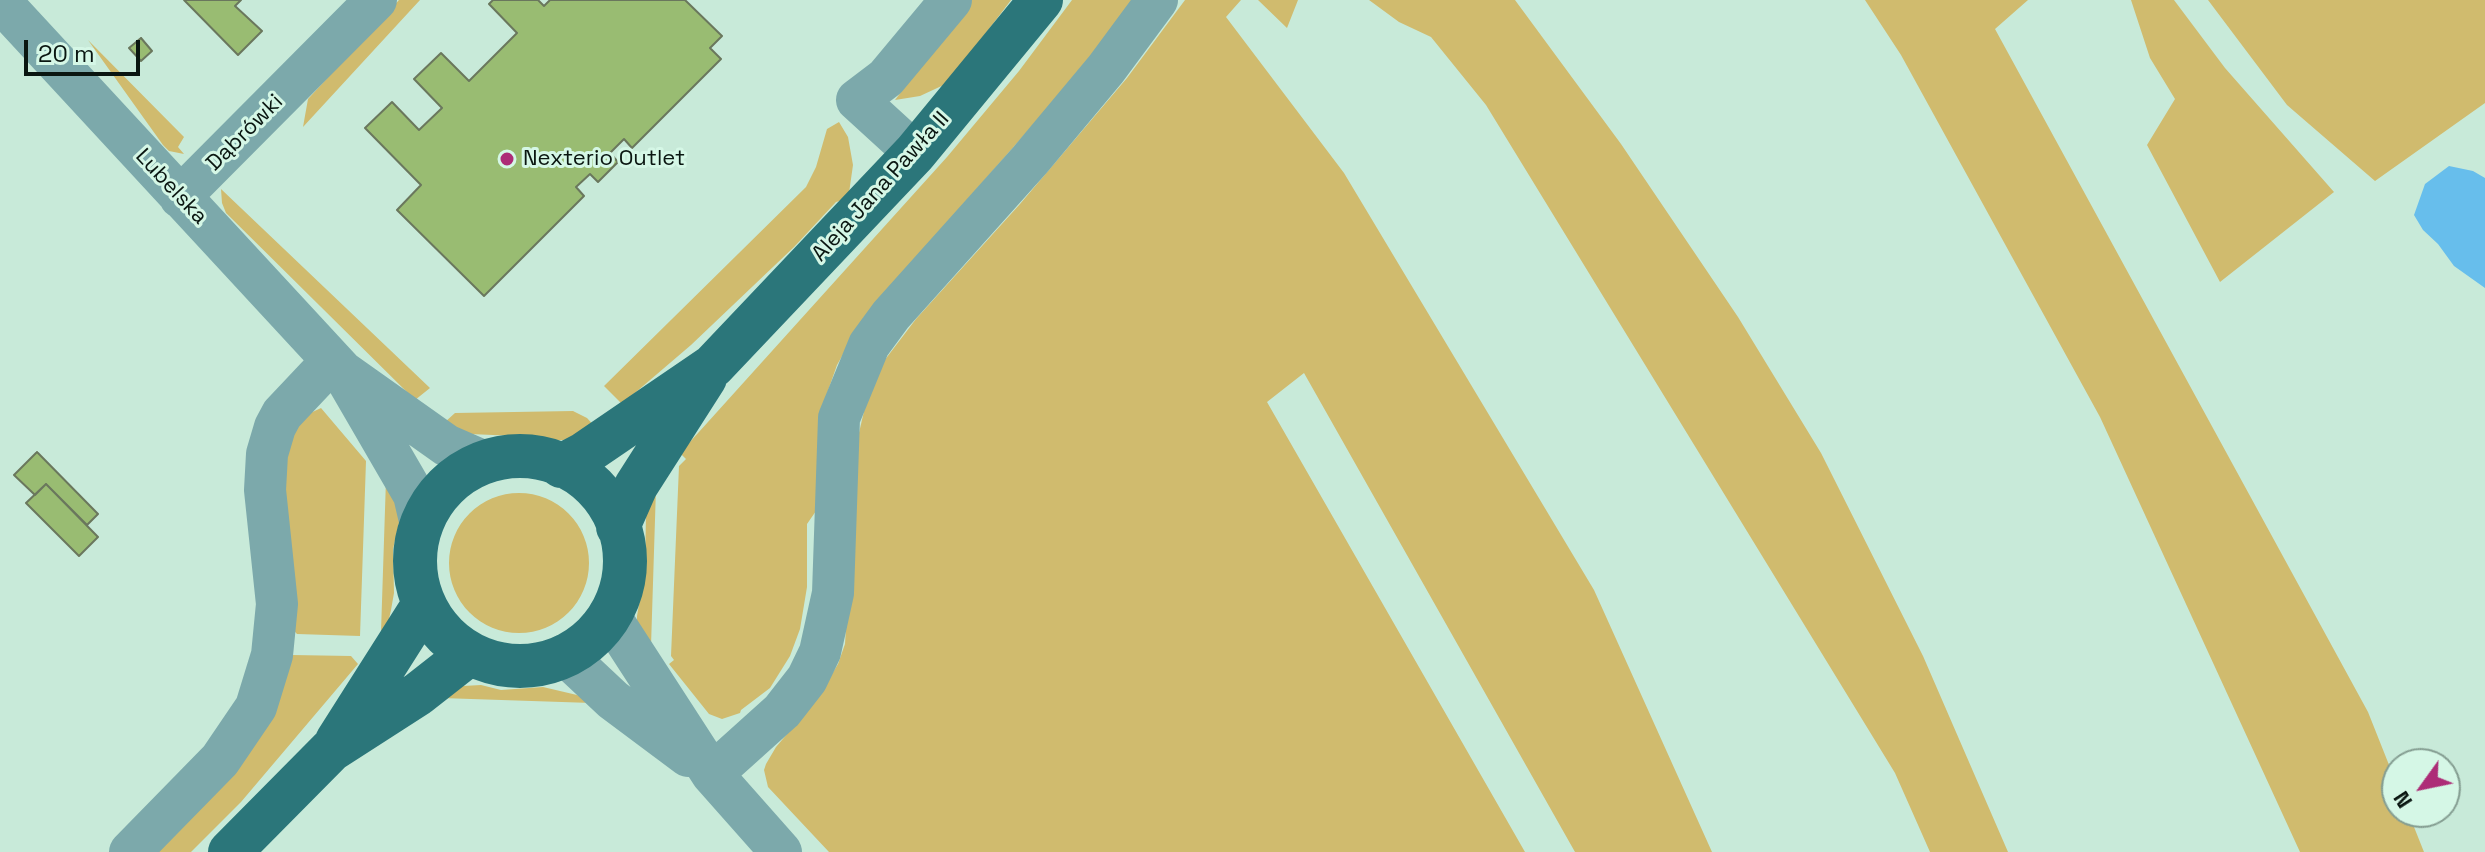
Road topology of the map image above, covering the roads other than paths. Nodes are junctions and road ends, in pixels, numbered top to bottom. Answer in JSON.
{"nodes":[{"id":1,"x":376,"y":0,"type":"edge"},
{"id":2,"x":951,"y":0,"type":"edge"},
{"id":3,"x":1041,"y":0,"type":"edge"},
{"id":4,"x":1157,"y":0,"type":"edge"},
{"id":5,"x":0,"y":1,"type":"edge"},
{"id":6,"x":915,"y":153,"type":"junction"},
{"id":7,"x":180,"y":197,"type":"junction"},
{"id":8,"x":337,"y":366,"type":"junction"},
{"id":9,"x":713,"y":366,"type":"junction"},
{"id":10,"x":485,"y":462,"type":"junction"},
{"id":11,"x":561,"y":466,"type":"junction"},
{"id":12,"x":421,"y":525,"type":"junction"},
{"id":13,"x":618,"y":527,"type":"junction"},
{"id":14,"x":424,"y":604,"type":"junction"},
{"id":15,"x":609,"y":615,"type":"junction"},
{"id":16,"x":469,"y":654,"type":"junction"},
{"id":17,"x":565,"y":655,"type":"junction"},
{"id":18,"x":331,"y":750,"type":"junction"},
{"id":19,"x":712,"y":774,"type":"junction"},
{"id":20,"x":130,"y":852,"type":"edge"},
{"id":21,"x":230,"y":852,"type":"edge"},
{"id":22,"x":781,"y":852,"type":"edge"}],
"edges":[{"from":1,"to":7,"type":"street","name":"Dąbrówki"},
{"from":2,"to":6,"type":"street"},
{"from":3,"to":6,"type":"main road","name":"Aleja Jana Pawła II"},
{"from":4,"to":19,"type":"street"},
{"from":5,"to":7,"type":"street","name":"Lubelska"},
{"from":6,"to":9,"type":"main road","name":"Aleja Jana Pawła II"},
{"from":7,"to":8,"type":"street","name":"Lubelska"},
{"from":8,"to":10,"type":"street","name":"Lubelska"},
{"from":8,"to":12,"type":"street","name":"Lubelska"},
{"from":8,"to":20,"type":"street"},
{"from":9,"to":11,"type":"main road","name":"Aleja Jana Pawła II"},
{"from":9,"to":13,"type":"main road","name":"Aleja Jana Pawła II"},
{"from":10,"to":11,"type":"main road"},
{"from":10,"to":12,"type":"main road"},
{"from":11,"to":13,"type":"main road"},
{"from":12,"to":14,"type":"main road"},
{"from":13,"to":15,"type":"main road"},
{"from":14,"to":16,"type":"main road"},
{"from":14,"to":18,"type":"main road"},
{"from":15,"to":17,"type":"main road"},
{"from":15,"to":19,"type":"street"},
{"from":16,"to":17,"type":"main road"},
{"from":16,"to":18,"type":"main road"},
{"from":17,"to":19,"type":"street"},
{"from":18,"to":21,"type":"main road"},
{"from":19,"to":22,"type":"street"}]}
